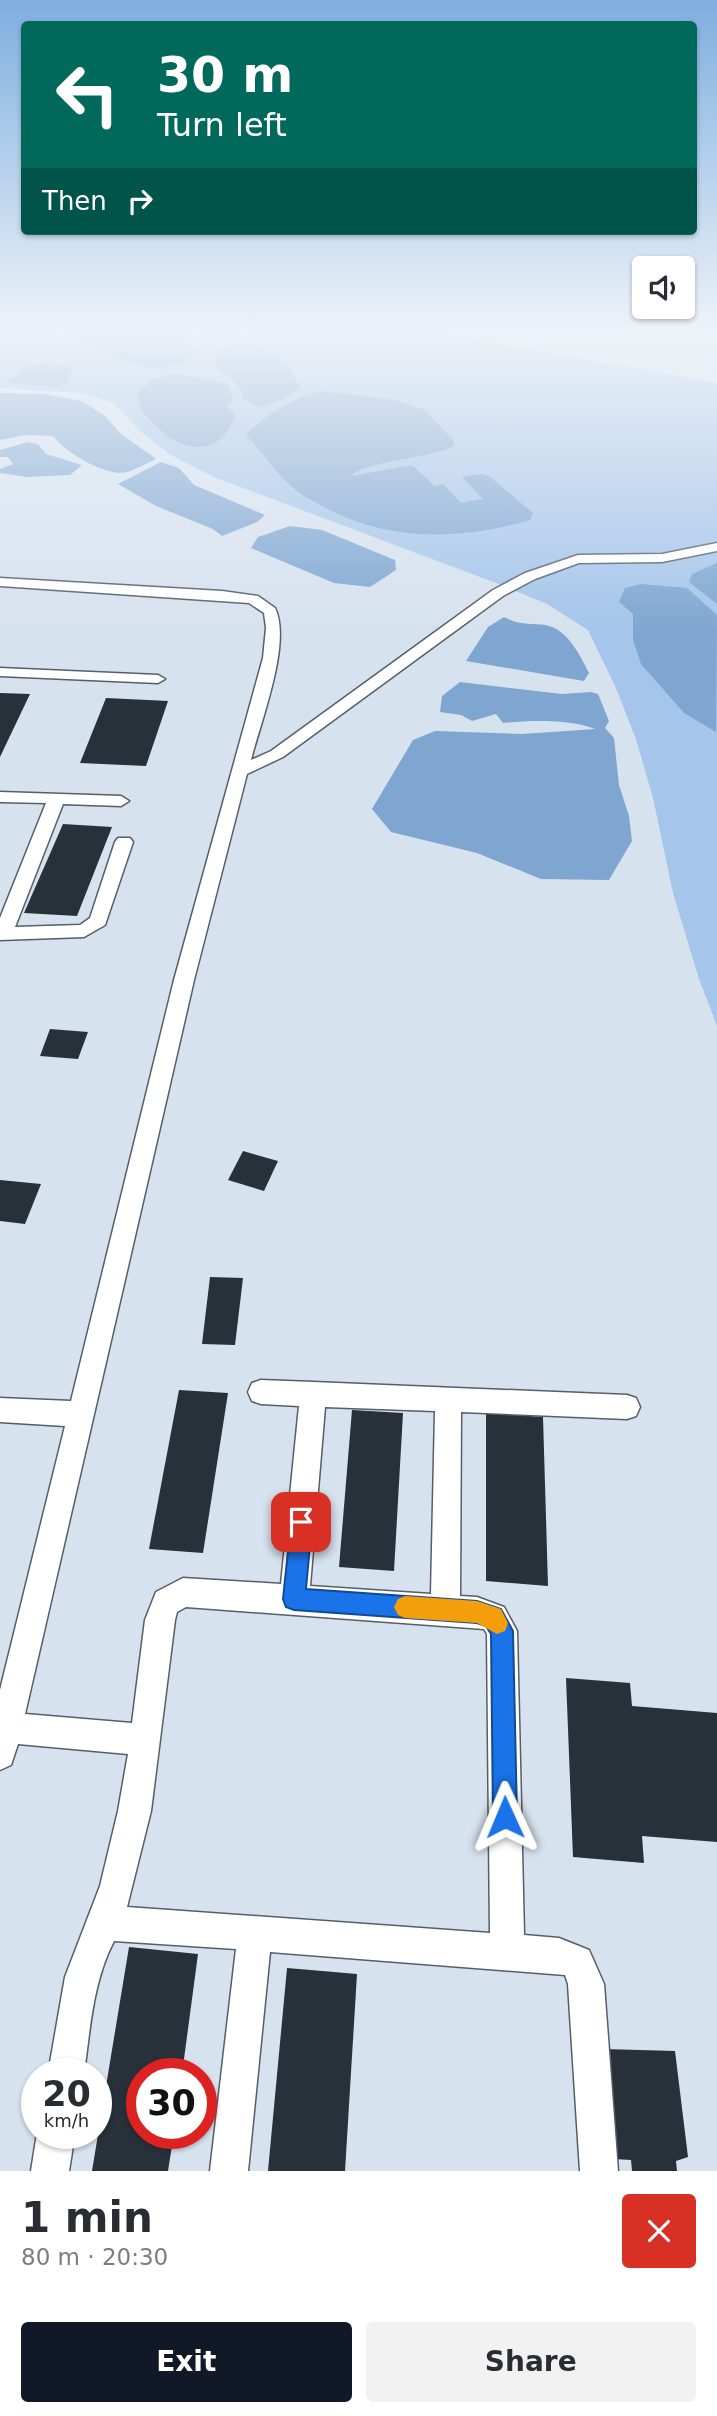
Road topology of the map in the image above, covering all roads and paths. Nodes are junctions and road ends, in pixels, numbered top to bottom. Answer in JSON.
{"nodes":[{"id":1,"x":717,"y":547,"type":"edge"},
{"id":2,"x":0,"y":582,"type":"edge"},
{"id":3,"x":0,"y":672,"type":"edge"},
{"id":4,"x":158,"y":679,"type":"dead end"},
{"id":5,"x":239,"y":772,"type":"junction"},
{"id":6,"x":0,"y":797,"type":"edge"},
{"id":7,"x":56,"y":800,"type":"junction"},
{"id":8,"x":121,"y":801,"type":"dead end"},
{"id":9,"x":124,"y":842,"type":"dead end"},
{"id":10,"x":1,"y":934,"type":"edge"},
{"id":11,"x":261,"y":1392,"type":"dead end"},
{"id":12,"x":313,"y":1394,"type":"junction"},
{"id":13,"x":449,"y":1400,"type":"junction"},
{"id":14,"x":627,"y":1407,"type":"dead end"},
{"id":15,"x":0,"y":1410,"type":"edge"},
{"id":16,"x":80,"y":1414,"type":"junction"},
{"id":17,"x":294,"y":1599,"type":"junction"},
{"id":18,"x":445,"y":1609,"type":"junction"},
{"id":19,"x":145,"y":1740,"type":"junction"},
{"id":20,"x":4,"y":1741,"type":"edge"},
{"id":21,"x":105,"y":1923,"type":"junction"},
{"id":22,"x":255,"y":1933,"type":"junction"},
{"id":23,"x":507,"y":1951,"type":"junction"},
{"id":24,"x":68,"y":2058,"type":"edge"},
{"id":25,"x":53,"y":2149,"type":"edge"},
{"id":26,"x":50,"y":2171,"type":"edge"},
{"id":27,"x":229,"y":2171,"type":"edge"},
{"id":28,"x":599,"y":2171,"type":"edge"}],
"edges":[{"from":1,"to":5,"type":"street"},
{"from":2,"to":5,"type":"street"},
{"from":3,"to":4,"type":"street"},
{"from":5,"to":16,"type":"street"},
{"from":6,"to":7,"type":"street"},
{"from":7,"to":8,"type":"street"},
{"from":7,"to":10,"type":"street"},
{"from":9,"to":10,"type":"street"},
{"from":11,"to":12,"type":"street"},
{"from":12,"to":13,"type":"street"},
{"from":12,"to":17,"type":"street"},
{"from":13,"to":14,"type":"street"},
{"from":13,"to":18,"type":"street"},
{"from":15,"to":16,"type":"street"},
{"from":16,"to":20,"type":"street"},
{"from":17,"to":18,"type":"street"},
{"from":17,"to":19,"type":"street"},
{"from":18,"to":23,"type":"street"},
{"from":19,"to":20,"type":"street"},
{"from":19,"to":21,"type":"street"},
{"from":21,"to":22,"type":"street"},
{"from":21,"to":24,"type":"street"},
{"from":22,"to":23,"type":"street"},
{"from":22,"to":27,"type":"street"},
{"from":23,"to":28,"type":"street"},
{"from":25,"to":26,"type":"street"}]}
